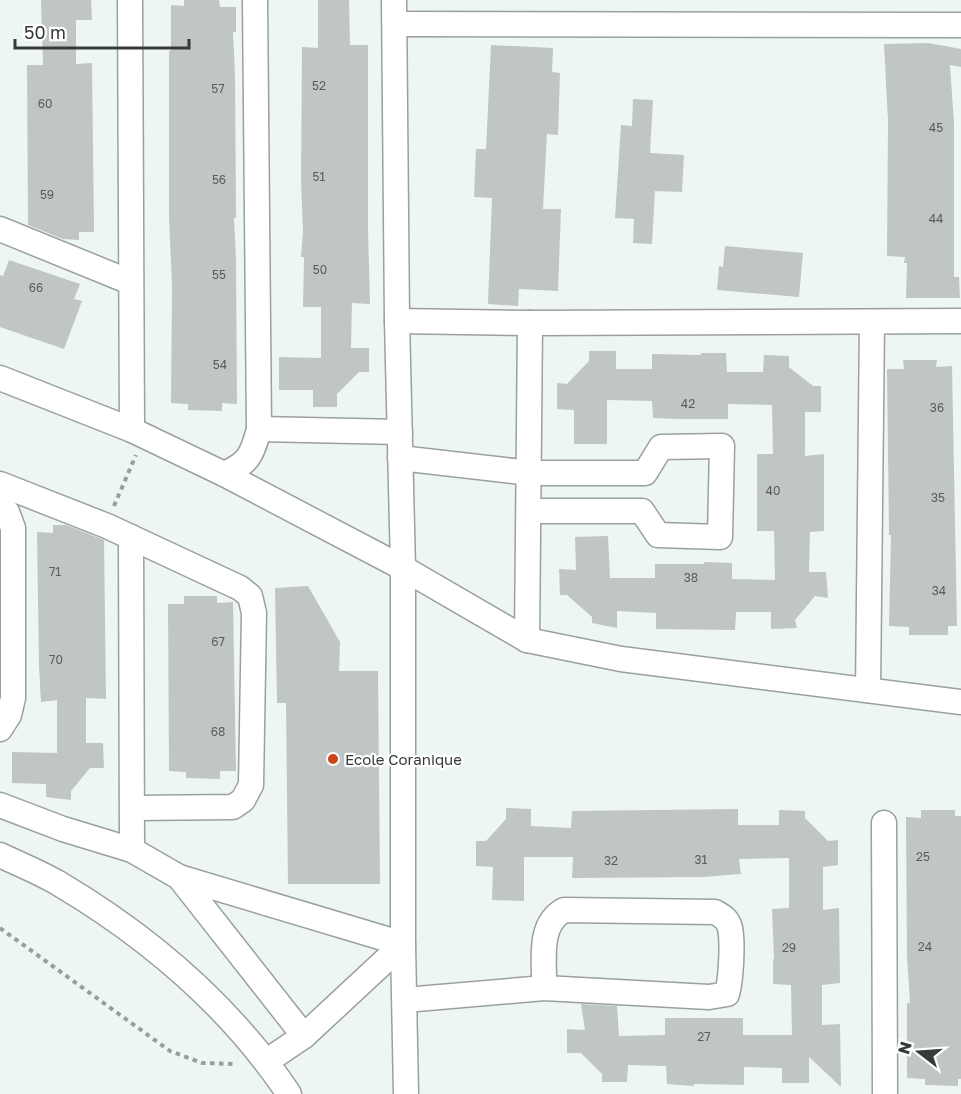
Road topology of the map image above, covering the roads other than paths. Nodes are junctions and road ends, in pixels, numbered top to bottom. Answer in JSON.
{"nodes":[{"id":1,"x":130,"y":0,"type":"edge"},
{"id":2,"x":255,"y":0,"type":"edge"},
{"id":3,"x":394,"y":0,"type":"edge"},
{"id":4,"x":395,"y":24,"type":"junction"},
{"id":5,"x":961,"y":26,"type":"edge"},
{"id":6,"x":0,"y":229,"type":"edge"},
{"id":7,"x":130,"y":282,"type":"junction"},
{"id":8,"x":397,"y":321,"type":"junction"},
{"id":9,"x":961,"y":321,"type":"edge"},
{"id":10,"x":872,"y":322,"type":"junction"},
{"id":11,"x":530,"y":323,"type":"junction"},
{"id":12,"x":0,"y":378,"type":"edge"},
{"id":13,"x":259,"y":429,"type":"junction"},
{"id":14,"x":400,"y":432,"type":"junction"},
{"id":15,"x":138,"y":433,"type":"junction"},
{"id":16,"x":400,"y":458,"type":"junction"},
{"id":17,"x":530,"y":473,"type":"junction"},
{"id":18,"x":224,"y":474,"type":"junction"},
{"id":19,"x":0,"y":484,"type":"edge"},
{"id":20,"x":0,"y":503,"type":"edge"},
{"id":21,"x":529,"y":511,"type":"junction"},
{"id":22,"x":131,"y":537,"type":"junction"},
{"id":23,"x":403,"y":568,"type":"junction"},
{"id":24,"x":527,"y":640,"type":"junction"},
{"id":25,"x":868,"y":690,"type":"junction"},
{"id":26,"x":961,"y":702,"type":"edge"},
{"id":27,"x":0,"y":729,"type":"edge"},
{"id":28,"x":0,"y":805,"type":"edge"},
{"id":29,"x":133,"y":808,"type":"junction"},
{"id":30,"x":884,"y":824,"type":"dead end"},
{"id":31,"x":132,"y":850,"type":"junction"},
{"id":32,"x":0,"y":855,"type":"edge"},
{"id":33,"x":179,"y":877,"type":"junction"},
{"id":34,"x":403,"y":944,"type":"junction"},
{"id":35,"x":544,"y":988,"type":"junction"},
{"id":36,"x":405,"y":1000,"type":"junction"},
{"id":37,"x":304,"y":1036,"type":"junction"},
{"id":38,"x":267,"y":1061,"type":"junction"},
{"id":39,"x":289,"y":1094,"type":"edge"},
{"id":40,"x":406,"y":1094,"type":"edge"},
{"id":41,"x":885,"y":1094,"type":"edge"}],
"edges":[{"from":1,"to":7,"type":"street"},
{"from":2,"to":13,"type":"street"},
{"from":3,"to":4,"type":"street"},
{"from":4,"to":5,"type":"street"},
{"from":4,"to":8,"type":"street"},
{"from":6,"to":7,"type":"street"},
{"from":7,"to":15,"type":"street"},
{"from":8,"to":11,"type":"street"},
{"from":8,"to":14,"type":"street"},
{"from":9,"to":10,"type":"street"},
{"from":10,"to":11,"type":"street"},
{"from":10,"to":25,"type":"street"},
{"from":11,"to":17,"type":"street"},
{"from":12,"to":15,"type":"street"},
{"from":13,"to":14,"type":"street"},
{"from":13,"to":18,"type":"street"},
{"from":14,"to":16,"type":"street"},
{"from":15,"to":18,"type":"street"},
{"from":16,"to":17,"type":"street"},
{"from":16,"to":23,"type":"street"},
{"from":17,"to":21,"type":"street"},
{"from":17,"to":21,"type":"street"},
{"from":18,"to":23,"type":"street"},
{"from":19,"to":22,"type":"street"},
{"from":20,"to":27,"type":"street"},
{"from":21,"to":24,"type":"street"},
{"from":22,"to":29,"type":"street"},
{"from":22,"to":29,"type":"street"},
{"from":23,"to":24,"type":"street"},
{"from":23,"to":34,"type":"street"},
{"from":24,"to":25,"type":"street"},
{"from":25,"to":26,"type":"street"},
{"from":28,"to":31,"type":"street"},
{"from":29,"to":31,"type":"street"},
{"from":30,"to":41,"type":"street"},
{"from":31,"to":33,"type":"street"},
{"from":32,"to":38,"type":"street"},
{"from":33,"to":34,"type":"street"},
{"from":33,"to":37,"type":"street"},
{"from":34,"to":36,"type":"street"},
{"from":34,"to":37,"type":"street"},
{"from":35,"to":35,"type":"street"},
{"from":35,"to":36,"type":"street"},
{"from":36,"to":40,"type":"street"},
{"from":37,"to":38,"type":"street"},
{"from":38,"to":39,"type":"street"}]}
